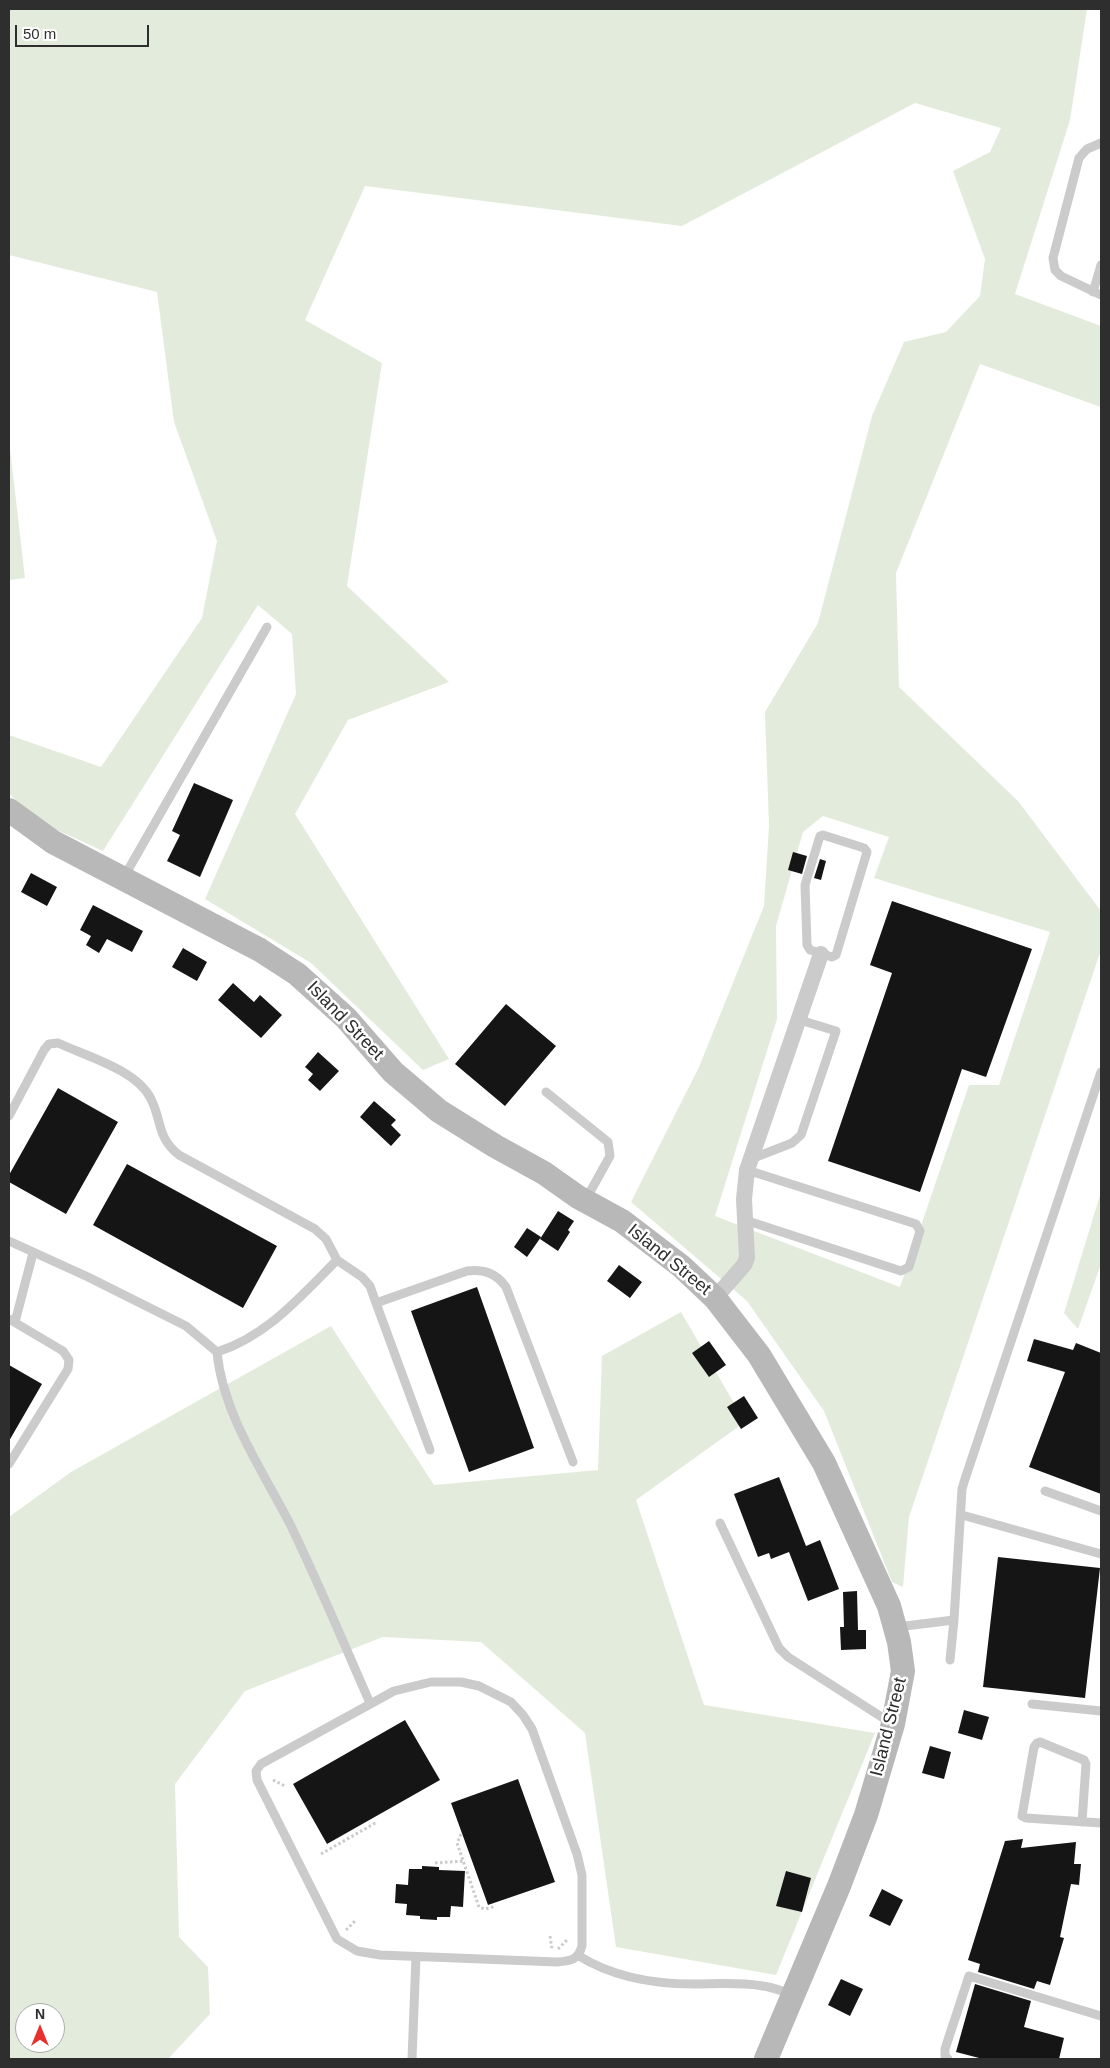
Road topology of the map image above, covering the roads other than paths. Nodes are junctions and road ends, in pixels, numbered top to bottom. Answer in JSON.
{"nodes":[{"id":1,"x":1101,"y":143,"type":"edge"},
{"id":2,"x":1101,"y":265,"type":"edge"},
{"id":3,"x":1097,"y":294,"type":"edge"},
{"id":4,"x":267,"y":627,"type":"dead end"},
{"id":5,"x":9,"y":810,"type":"edge"},
{"id":6,"x":123,"y":880,"type":"junction"},
{"id":7,"x":821,"y":954,"type":"junction"},
{"id":8,"x":800,"y":1020,"type":"junction"},
{"id":9,"x":1101,"y":1072,"type":"edge"},
{"id":10,"x":546,"y":1092,"type":"dead end"},
{"id":11,"x":9,"y":1116,"type":"edge"},
{"id":12,"x":749,"y":1165,"type":"junction"},
{"id":13,"x":585,"y":1201,"type":"junction"},
{"id":14,"x":745,"y":1220,"type":"junction"},
{"id":15,"x":9,"y":1242,"type":"edge"},
{"id":16,"x":33,"y":1253,"type":"junction"},
{"id":17,"x":337,"y":1260,"type":"junction"},
{"id":18,"x":715,"y":1298,"type":"junction"},
{"id":19,"x":376,"y":1303,"type":"junction"},
{"id":20,"x":12,"y":1321,"type":"edge"},
{"id":21,"x":217,"y":1352,"type":"junction"},
{"id":22,"x":430,"y":1450,"type":"dead end"},
{"id":23,"x":573,"y":1462,"type":"dead end"},
{"id":24,"x":9,"y":1464,"type":"edge"},
{"id":25,"x":1045,"y":1491,"type":"dead end"},
{"id":26,"x":1101,"y":1511,"type":"edge"},
{"id":27,"x":962,"y":1515,"type":"junction"},
{"id":28,"x":720,"y":1523,"type":"dead end"},
{"id":29,"x":1101,"y":1554,"type":"edge"},
{"id":30,"x":954,"y":1620,"type":"junction"},
{"id":31,"x":895,"y":1627,"type":"junction"},
{"id":32,"x":950,"y":1660,"type":"dead end"},
{"id":33,"x":370,"y":1703,"type":"junction"},
{"id":34,"x":1032,"y":1704,"type":"dead end"},
{"id":35,"x":1101,"y":1711,"type":"edge"},
{"id":36,"x":893,"y":1724,"type":"junction"},
{"id":37,"x":1082,"y":1822,"type":"junction"},
{"id":38,"x":1101,"y":1823,"type":"edge"},
{"id":39,"x":416,"y":1956,"type":"junction"},
{"id":40,"x":579,"y":1956,"type":"junction"},
{"id":41,"x":793,"y":1995,"type":"junction"},
{"id":42,"x":1101,"y":2016,"type":"edge"},
{"id":43,"x":412,"y":2059,"type":"edge"},
{"id":44,"x":766,"y":2059,"type":"edge"},
{"id":45,"x":948,"y":2059,"type":"edge"}],
"edges":[{"from":1,"to":3,"type":"lane"},
{"from":2,"to":3,"type":"lane"},
{"from":4,"to":6,"type":"lane"},
{"from":5,"to":6,"type":"street","name":"Island Street"},
{"from":6,"to":13,"type":"street","name":"Island Street"},
{"from":7,"to":7,"type":"lane"},
{"from":7,"to":8,"type":"street"},
{"from":8,"to":12,"type":"street"},
{"from":8,"to":12,"type":"lane"},
{"from":9,"to":27,"type":"lane"},
{"from":10,"to":13,"type":"lane"},
{"from":11,"to":17,"type":"lane"},
{"from":12,"to":14,"type":"street"},
{"from":12,"to":14,"type":"lane"},
{"from":13,"to":18,"type":"street","name":"Island Street"},
{"from":14,"to":18,"type":"street"},
{"from":15,"to":16,"type":"lane"},
{"from":16,"to":20,"type":"lane"},
{"from":16,"to":21,"type":"lane"},
{"from":17,"to":19,"type":"lane"},
{"from":17,"to":21,"type":"lane"},
{"from":18,"to":31,"type":"street","name":"Island Street"},
{"from":19,"to":22,"type":"lane"},
{"from":19,"to":23,"type":"lane"},
{"from":20,"to":24,"type":"lane"},
{"from":21,"to":33,"type":"lane"},
{"from":25,"to":26,"type":"lane"},
{"from":27,"to":29,"type":"lane"},
{"from":27,"to":30,"type":"lane"},
{"from":28,"to":36,"type":"lane"},
{"from":30,"to":31,"type":"lane"},
{"from":30,"to":32,"type":"lane"},
{"from":31,"to":36,"type":"street","name":"Island Street"},
{"from":33,"to":39,"type":"lane"},
{"from":33,"to":40,"type":"lane"},
{"from":34,"to":35,"type":"lane"},
{"from":36,"to":41,"type":"street","name":"Island Street"},
{"from":37,"to":37,"type":"lane"},
{"from":37,"to":38,"type":"lane"},
{"from":39,"to":40,"type":"lane"},
{"from":39,"to":43,"type":"lane"},
{"from":40,"to":41,"type":"lane"},
{"from":41,"to":44,"type":"street","name":"Island Street"},
{"from":42,"to":45,"type":"lane"}]}
